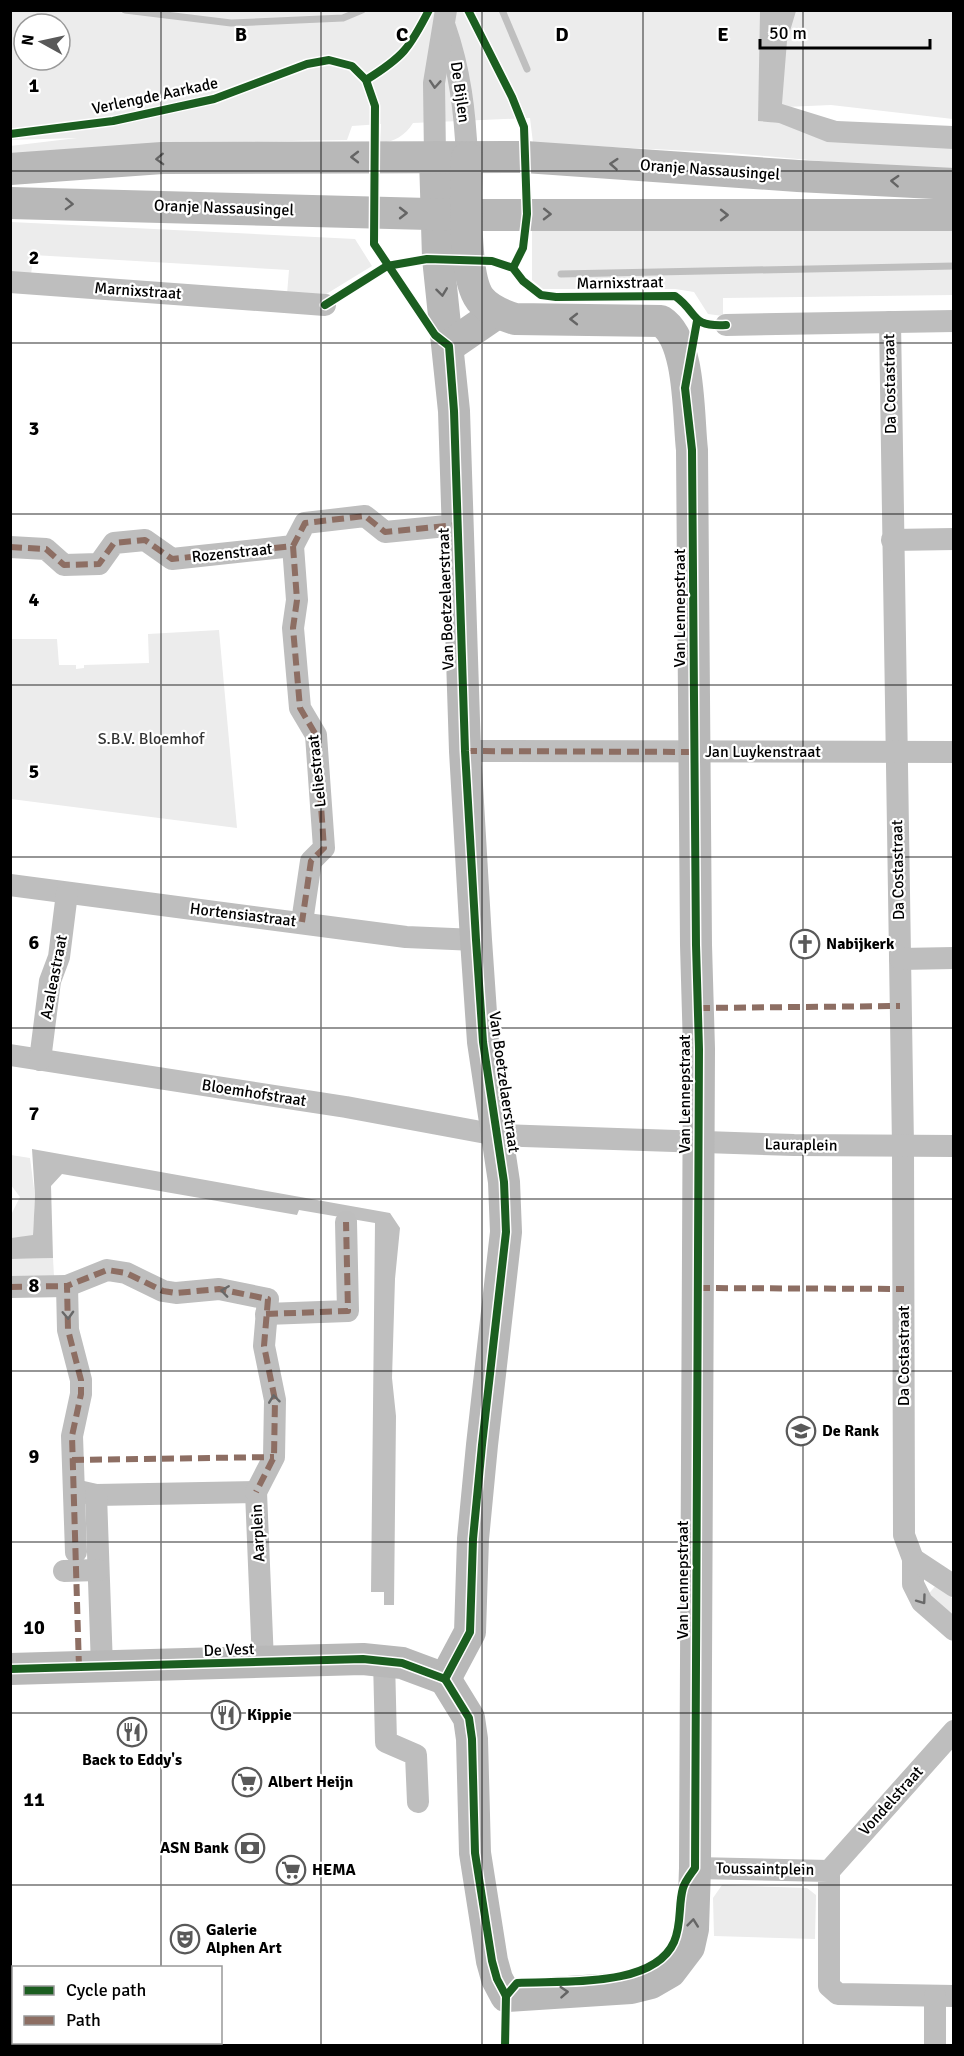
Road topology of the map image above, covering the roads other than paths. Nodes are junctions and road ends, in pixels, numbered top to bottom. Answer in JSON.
{"nodes":[{"id":1,"x":445,"y":19,"type":"edge"},
{"id":2,"x":435,"y":157,"type":"junction"},
{"id":3,"x":466,"y":158,"type":"junction"},
{"id":4,"x":10,"y":169,"type":"edge"},
{"id":5,"x":954,"y":184,"type":"edge"},
{"id":6,"x":10,"y":203,"type":"edge"},
{"id":7,"x":437,"y":213,"type":"junction"},
{"id":8,"x":468,"y":214,"type":"junction"},
{"id":9,"x":954,"y":215,"type":"edge"},
{"id":10,"x":10,"y":282,"type":"edge"},
{"id":11,"x":325,"y":305,"type":"dead end"},
{"id":12,"x":497,"y":314,"type":"junction"},
{"id":13,"x":954,"y":321,"type":"edge"},
{"id":14,"x":890,"y":322,"type":"junction"},
{"id":15,"x":726,"y":325,"type":"dead end"},
{"id":16,"x":449,"y":346,"type":"junction"},
{"id":17,"x":457,"y":525,"type":"junction"},
{"id":18,"x":954,"y":539,"type":"edge"},
{"id":19,"x":892,"y":540,"type":"junction"},
{"id":20,"x":293,"y":546,"type":"junction"},
{"id":21,"x":10,"y":547,"type":"edge"},
{"id":22,"x":465,"y":751,"type":"junction"},
{"id":23,"x":695,"y":752,"type":"junction"},
{"id":24,"x":896,"y":752,"type":"junction"},
{"id":25,"x":954,"y":752,"type":"edge"},
{"id":26,"x":10,"y":885,"type":"edge"},
{"id":27,"x":67,"y":893,"type":"junction"},
{"id":28,"x":302,"y":922,"type":"junction"},
{"id":29,"x":476,"y":940,"type":"junction"},
{"id":30,"x":954,"y":958,"type":"edge"},
{"id":31,"x":900,"y":959,"type":"junction"},
{"id":32,"x":10,"y":1055,"type":"edge"},
{"id":33,"x":40,"y":1060,"type":"junction"},
{"id":34,"x":496,"y":1135,"type":"junction"},
{"id":35,"x":698,"y":1142,"type":"junction"},
{"id":36,"x":903,"y":1146,"type":"junction"},
{"id":37,"x":954,"y":1146,"type":"edge"},
{"id":38,"x":346,"y":1222,"type":"dead end"},
{"id":39,"x":67,"y":1286,"type":"junction"},
{"id":40,"x":10,"y":1287,"type":"edge"},
{"id":41,"x":266,"y":1314,"type":"junction"},
{"id":42,"x":74,"y":1490,"type":"junction"},
{"id":43,"x":256,"y":1492,"type":"junction"},
{"id":44,"x":96,"y":1495,"type":"junction"},
{"id":45,"x":913,"y":1559,"type":"junction"},
{"id":46,"x":98,"y":1570,"type":"junction"},
{"id":47,"x":954,"y":1586,"type":"edge"},
{"id":48,"x":954,"y":1630,"type":"edge"},
{"id":49,"x":384,"y":1660,"type":"junction"},
{"id":50,"x":263,"y":1662,"type":"junction"},
{"id":51,"x":102,"y":1667,"type":"junction"},
{"id":52,"x":10,"y":1670,"type":"edge"},
{"id":53,"x":446,"y":1679,"type":"junction"},
{"id":54,"x":954,"y":1731,"type":"edge"},
{"id":55,"x":418,"y":1802,"type":"dead end"},
{"id":56,"x":695,"y":1868,"type":"junction"},
{"id":57,"x":829,"y":1871,"type":"junction"},
{"id":58,"x":944,"y":1996,"type":"edge"},
{"id":59,"x":935,"y":2046,"type":"edge"}],
"edges":[{"from":1,"to":2,"type":"street","name":"De Bijlen","one_way":true},
{"from":1,"to":3,"type":"street","name":"De Bijlen"},
{"from":2,"to":3,"type":"street","name":"Oranje Nassausingel"},
{"from":2,"to":4,"type":"street","name":"Oranje Nassausingel","one_way":true},
{"from":2,"to":7,"type":"street"},
{"from":5,"to":3,"type":"street","name":"Oranje Nassausingel","one_way":true},
{"from":3,"to":8,"type":"street"},
{"from":6,"to":7,"type":"street","name":"Oranje Nassausingel","one_way":true},
{"from":7,"to":8,"type":"street","name":"Oranje Nassausingel"},
{"from":7,"to":16,"type":"street","name":"Van Boetzelaerstraat","one_way":true},
{"from":8,"to":9,"type":"street","name":"Oranje Nassausingel","one_way":true},
{"from":8,"to":12,"type":"street"},
{"from":10,"to":11,"type":"street","name":"Marnixstraat"},
{"from":12,"to":16,"type":"street"},
{"from":23,"to":12,"type":"street","name":"Van Lennepstraat","one_way":true},
{"from":13,"to":14,"type":"street"},
{"from":14,"to":15,"type":"street"},
{"from":14,"to":19,"type":"street","name":"Da Costastraat"},
{"from":16,"to":17,"type":"street","name":"Van Boetzelaerstraat"},
{"from":17,"to":20,"type":"street","name":"Rozenstraat"},
{"from":17,"to":22,"type":"street","name":"Van Boetzelaerstraat"},
{"from":18,"to":19,"type":"street"},
{"from":19,"to":24,"type":"street","name":"Da Costastraat"},
{"from":20,"to":21,"type":"street","name":"Rozenstraat"},
{"from":20,"to":28,"type":"street","name":"Leliestraat"},
{"from":22,"to":23,"type":"street","name":"Jan Luykenstraat"},
{"from":22,"to":29,"type":"street","name":"Van Boetzelaerstraat"},
{"from":23,"to":24,"type":"street","name":"Jan Luykenstraat"},
{"from":23,"to":35,"type":"street","name":"Van Lennepstraat"},
{"from":24,"to":25,"type":"street","name":"Jan Luykenstraat"},
{"from":24,"to":31,"type":"street","name":"Da Costastraat"},
{"from":26,"to":27,"type":"street","name":"Hortensiastraat"},
{"from":27,"to":28,"type":"street","name":"Hortensiastraat"},
{"from":27,"to":33,"type":"street","name":"Azaleastraat"},
{"from":28,"to":29,"type":"street","name":"Hortensiastraat"},
{"from":29,"to":34,"type":"street","name":"Van Boetzelaerstraat"},
{"from":30,"to":31,"type":"street"},
{"from":31,"to":36,"type":"street","name":"Da Costastraat"},
{"from":32,"to":33,"type":"street","name":"Bloemhofstraat"},
{"from":33,"to":34,"type":"street","name":"Bloemhofstraat"},
{"from":34,"to":35,"type":"street","name":"Bloemhofstraat"},
{"from":34,"to":53,"type":"street","name":"Van Boetzelaerstraat"},
{"from":35,"to":36,"type":"street","name":"Lauraplein"},
{"from":35,"to":56,"type":"street","name":"Van Lennepstraat"},
{"from":36,"to":37,"type":"street","name":"Lauraplein"},
{"from":36,"to":45,"type":"street","name":"Da Costastraat"},
{"from":38,"to":41,"type":"street"},
{"from":39,"to":40,"type":"street"},
{"from":41,"to":39,"type":"street","one_way":true},
{"from":39,"to":42,"type":"street","one_way":true},
{"from":43,"to":41,"type":"street","one_way":true},
{"from":42,"to":44,"type":"street","name":"Aarplein"},
{"from":42,"to":46,"type":"street"},
{"from":43,"to":44,"type":"street","name":"Aarplein"},
{"from":43,"to":50,"type":"street","name":"Aarplein"},
{"from":44,"to":46,"type":"street"},
{"from":45,"to":47,"type":"street"},
{"from":45,"to":48,"type":"street","name":"Da Costastraat","one_way":true},
{"from":46,"to":51,"type":"street"},
{"from":49,"to":50,"type":"street","name":"De Vest"},
{"from":49,"to":53,"type":"street","name":"De Vest"},
{"from":49,"to":55,"type":"street"},
{"from":50,"to":51,"type":"street","name":"De Vest"},
{"from":51,"to":52,"type":"street","name":"De Vest"},
{"from":53,"to":56,"type":"street","name":"Toussaintplein","one_way":true},
{"from":54,"to":57,"type":"street","name":"Vondelstraat"},
{"from":56,"to":57,"type":"street","name":"Toussaintplein"},
{"from":57,"to":58,"type":"street","name":"Toussaintplein"},
{"from":58,"to":59,"type":"street"}]}
